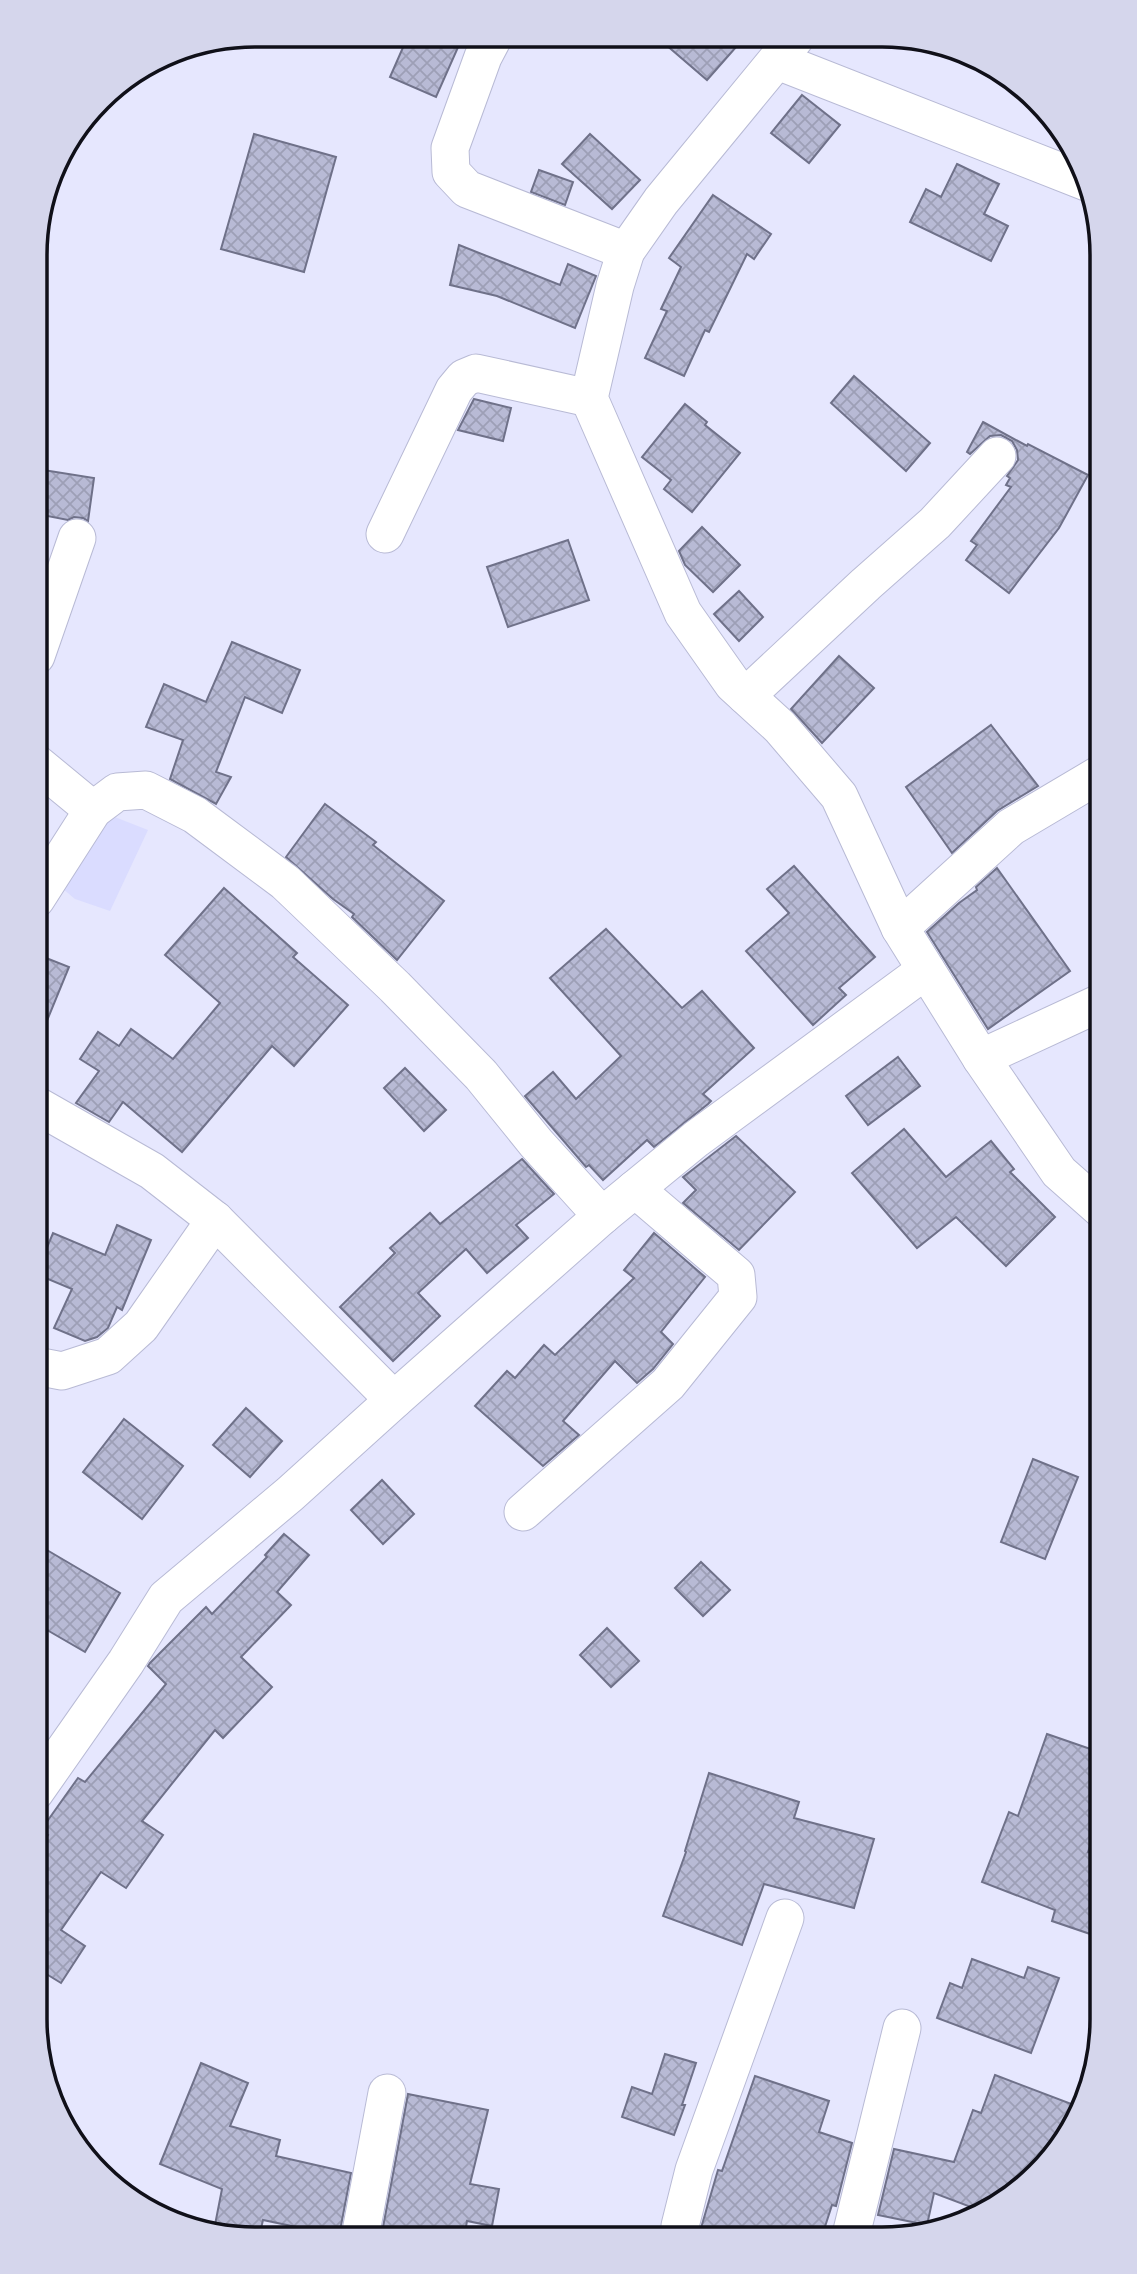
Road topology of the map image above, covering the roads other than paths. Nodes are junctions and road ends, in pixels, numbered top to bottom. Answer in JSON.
{"nodes":[{"id":1,"x":488,"y":48,"type":"edge"},
{"id":2,"x":786,"y":50,"type":"edge"},
{"id":3,"x":1073,"y":176,"type":"edge"},
{"id":4,"x":626,"y":251,"type":"junction"},
{"id":5,"x":589,"y":398,"type":"junction"},
{"id":6,"x":997,"y":456,"type":"dead end"},
{"id":7,"x":385,"y":534,"type":"dead end"},
{"id":8,"x":76,"y":538,"type":"dead end"},
{"id":9,"x":48,"y":621,"type":"edge"},
{"id":10,"x":746,"y":696,"type":"junction"},
{"id":11,"x":48,"y":773,"type":"edge"},
{"id":12,"x":1090,"y":780,"type":"edge"},
{"id":13,"x":93,"y":810,"type":"junction"},
{"id":14,"x":48,"y":881,"type":"edge"},
{"id":15,"x":900,"y":928,"type":"junction"},
{"id":16,"x":926,"y":970,"type":"junction"},
{"id":17,"x":1090,"y":1008,"type":"edge"},
{"id":18,"x":981,"y":1058,"type":"junction"},
{"id":19,"x":48,"y":1112,"type":"edge"},
{"id":20,"x":635,"y":1189,"type":"junction"},
{"id":21,"x":1089,"y":1199,"type":"edge"},
{"id":22,"x":602,"y":1216,"type":"junction"},
{"id":23,"x":215,"y":1220,"type":"junction"},
{"id":24,"x":47,"y":1368,"type":"edge"},
{"id":25,"x":394,"y":1400,"type":"junction"},
{"id":26,"x":523,"y":1512,"type":"dead end"},
{"id":27,"x":47,"y":1775,"type":"edge"},
{"id":28,"x":785,"y":1918,"type":"dead end"},
{"id":29,"x":902,"y":2028,"type":"dead end"},
{"id":30,"x":387,"y":2093,"type":"dead end"},
{"id":31,"x":361,"y":2227,"type":"edge"},
{"id":32,"x":680,"y":2227,"type":"edge"},
{"id":33,"x":853,"y":2227,"type":"edge"}],
"edges":[{"from":1,"to":4,"type":"street"},
{"from":2,"to":3,"type":"street"},
{"from":2,"to":4,"type":"street"},
{"from":4,"to":5,"type":"street"},
{"from":5,"to":7,"type":"street"},
{"from":5,"to":10,"type":"street"},
{"from":6,"to":10,"type":"street"},
{"from":8,"to":9,"type":"street"},
{"from":10,"to":15,"type":"street"},
{"from":11,"to":13,"type":"street"},
{"from":12,"to":15,"type":"street"},
{"from":13,"to":14,"type":"street"},
{"from":13,"to":22,"type":"street"},
{"from":15,"to":16,"type":"street"},
{"from":16,"to":18,"type":"street"},
{"from":16,"to":20,"type":"street"},
{"from":17,"to":18,"type":"street"},
{"from":18,"to":21,"type":"street"},
{"from":19,"to":23,"type":"street"},
{"from":20,"to":22,"type":"street"},
{"from":20,"to":26,"type":"street"},
{"from":22,"to":25,"type":"street"},
{"from":23,"to":24,"type":"street"},
{"from":23,"to":25,"type":"street"},
{"from":25,"to":27,"type":"street"},
{"from":28,"to":32,"type":"street"},
{"from":29,"to":33,"type":"street"},
{"from":30,"to":31,"type":"street"}]}
